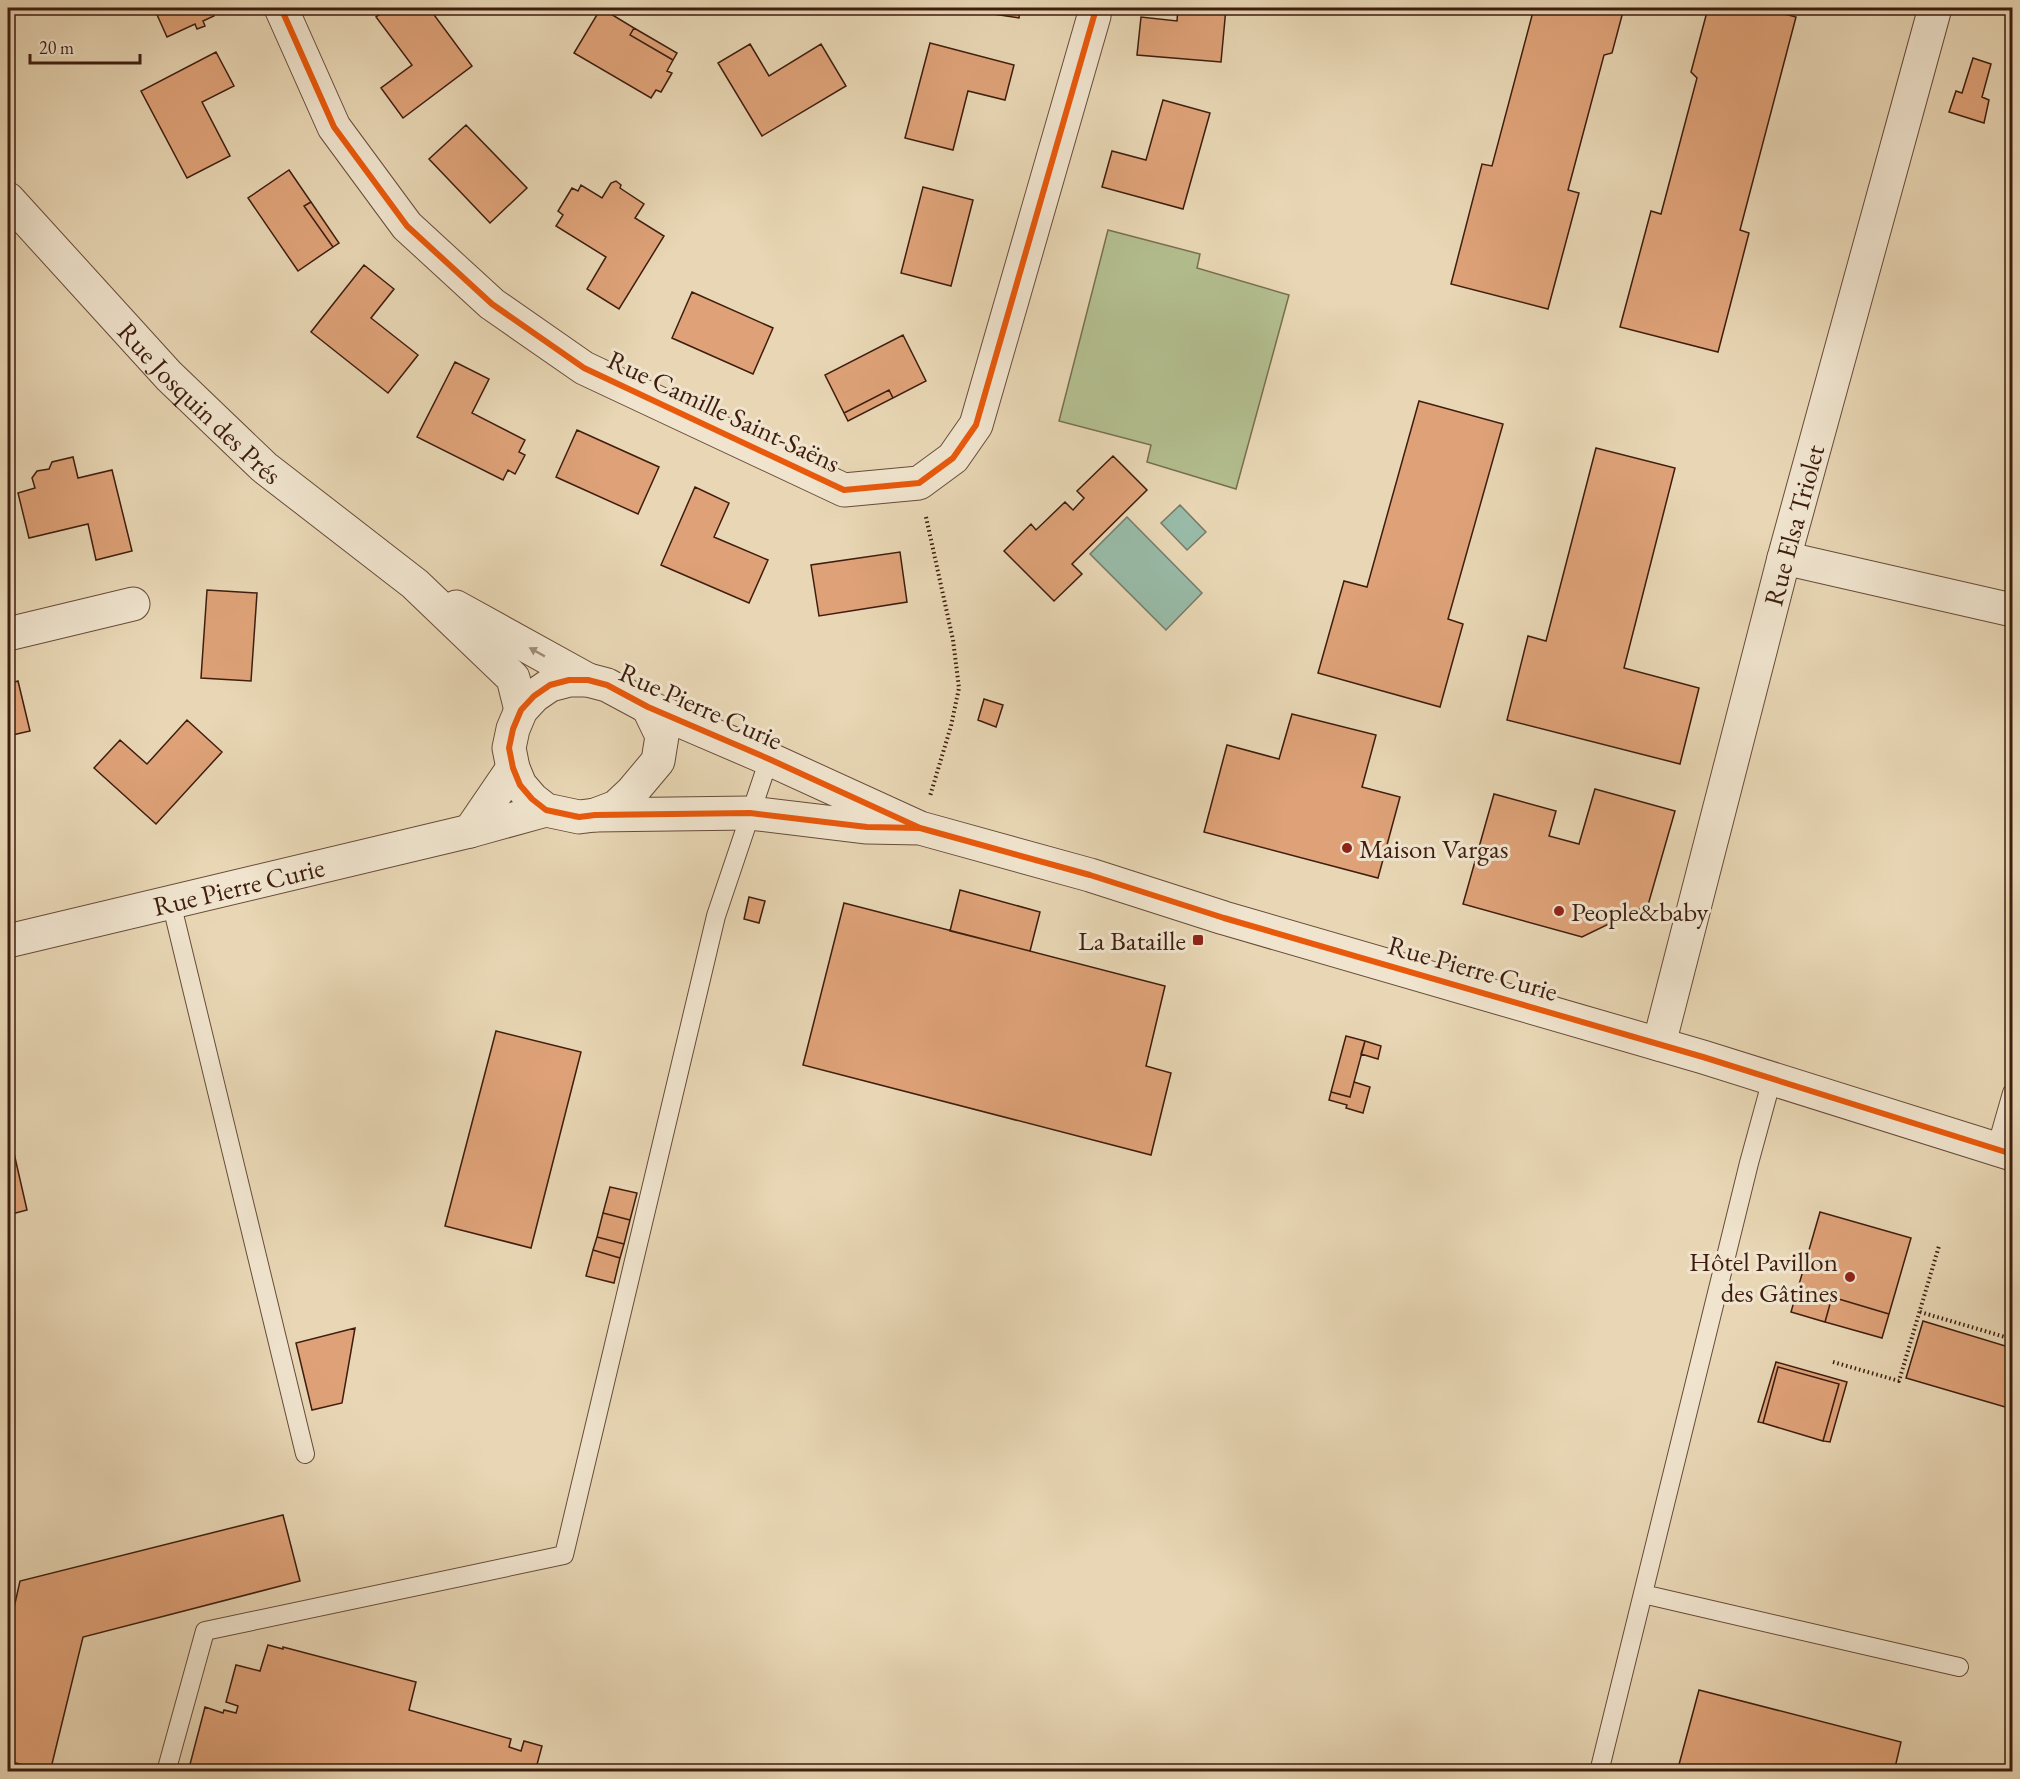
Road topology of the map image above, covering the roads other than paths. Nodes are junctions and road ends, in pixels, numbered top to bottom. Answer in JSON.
{"nodes":[{"id":1,"x":281,"y":8,"type":"edge"},
{"id":2,"x":1095,"y":8,"type":"edge"},
{"id":3,"x":1935,"y":8,"type":"edge"},
{"id":4,"x":8,"y":199,"type":"edge"},
{"id":5,"x":1784,"y":558,"type":"junction"},
{"id":6,"x":414,"y":584,"type":"junction"},
{"id":7,"x":133,"y":604,"type":"dead end"},
{"id":8,"x":2013,"y":610,"type":"edge"},
{"id":9,"x":8,"y":634,"type":"edge"},
{"id":10,"x":588,"y":680,"type":"junction"},
{"id":11,"x":648,"y":707,"type":"junction"},
{"id":12,"x":521,"y":710,"type":"junction"},
{"id":13,"x":769,"y":759,"type":"junction"},
{"id":14,"x":513,"y":768,"type":"junction"},
{"id":15,"x":546,"y":810,"type":"junction"},
{"id":16,"x":750,"y":813,"type":"junction"},
{"id":17,"x":595,"y":815,"type":"junction"},
{"id":18,"x":920,"y":828,"type":"junction"},
{"id":19,"x":470,"y":831,"type":"junction"},
{"id":20,"x":171,"y":902,"type":"junction"},
{"id":21,"x":8,"y":940,"type":"edge"},
{"id":22,"x":1659,"y":1044,"type":"junction"},
{"id":23,"x":1772,"y":1079,"type":"junction"},
{"id":24,"x":2013,"y":1093,"type":"edge"},
{"id":25,"x":2004,"y":1151,"type":"edge"},
{"id":26,"x":305,"y":1454,"type":"dead end"},
{"id":27,"x":1643,"y":1594,"type":"junction"},
{"id":28,"x":1959,"y":1666,"type":"dead end"},
{"id":29,"x":166,"y":1772,"type":"edge"},
{"id":30,"x":1599,"y":1772,"type":"edge"}],
"edges":[{"from":1,"to":2,"type":"street","name":"Rue Camille Saint-Saëns"},
{"from":3,"to":5,"type":"street","name":"Rue Elsa Triolet"},
{"from":4,"to":6,"type":"street","name":"Rue Josquin des Prés"},
{"from":5,"to":8,"type":"street"},
{"from":5,"to":22,"type":"street","name":"Rue Elsa Triolet"},
{"from":10,"to":6,"type":"street","name":"Rue Josquin des Prés","one_way":true},
{"from":6,"to":12,"type":"street","name":"Rue Josquin des Prés"},
{"from":7,"to":9,"type":"street"},
{"from":10,"to":11,"type":"street","name":"Rue Pierre Curie"},
{"from":10,"to":12,"type":"street","name":"Rue Pierre Curie"},
{"from":11,"to":13,"type":"street","name":"Rue Pierre Curie"},
{"from":11,"to":17,"type":"street","name":"Rue Pierre Curie"},
{"from":12,"to":14,"type":"street","name":"Rue Pierre Curie"},
{"from":13,"to":16,"type":"lane"},
{"from":13,"to":18,"type":"street","name":"Rue Pierre Curie"},
{"from":14,"to":15,"type":"street","name":"Rue Pierre Curie"},
{"from":14,"to":19,"type":"street"},
{"from":15,"to":17,"type":"street","name":"Rue Pierre Curie"},
{"from":15,"to":19,"type":"street","name":"Rue Pierre Curie"},
{"from":16,"to":17,"type":"street","name":"Rue Pierre Curie"},
{"from":16,"to":18,"type":"street","name":"Rue Pierre Curie"},
{"from":16,"to":29,"type":"lane"},
{"from":18,"to":22,"type":"street","name":"Rue Pierre Curie"},
{"from":19,"to":20,"type":"street","name":"Rue Pierre Curie"},
{"from":20,"to":21,"type":"street","name":"Rue Pierre Curie"},
{"from":20,"to":26,"type":"lane"},
{"from":22,"to":23,"type":"street","name":"Rue Pierre Curie"},
{"from":23,"to":25,"type":"street","name":"Rue Pierre Curie"},
{"from":23,"to":27,"type":"lane"},
{"from":24,"to":25,"type":"lane"},
{"from":27,"to":28,"type":"lane"},
{"from":27,"to":30,"type":"lane"}]}
